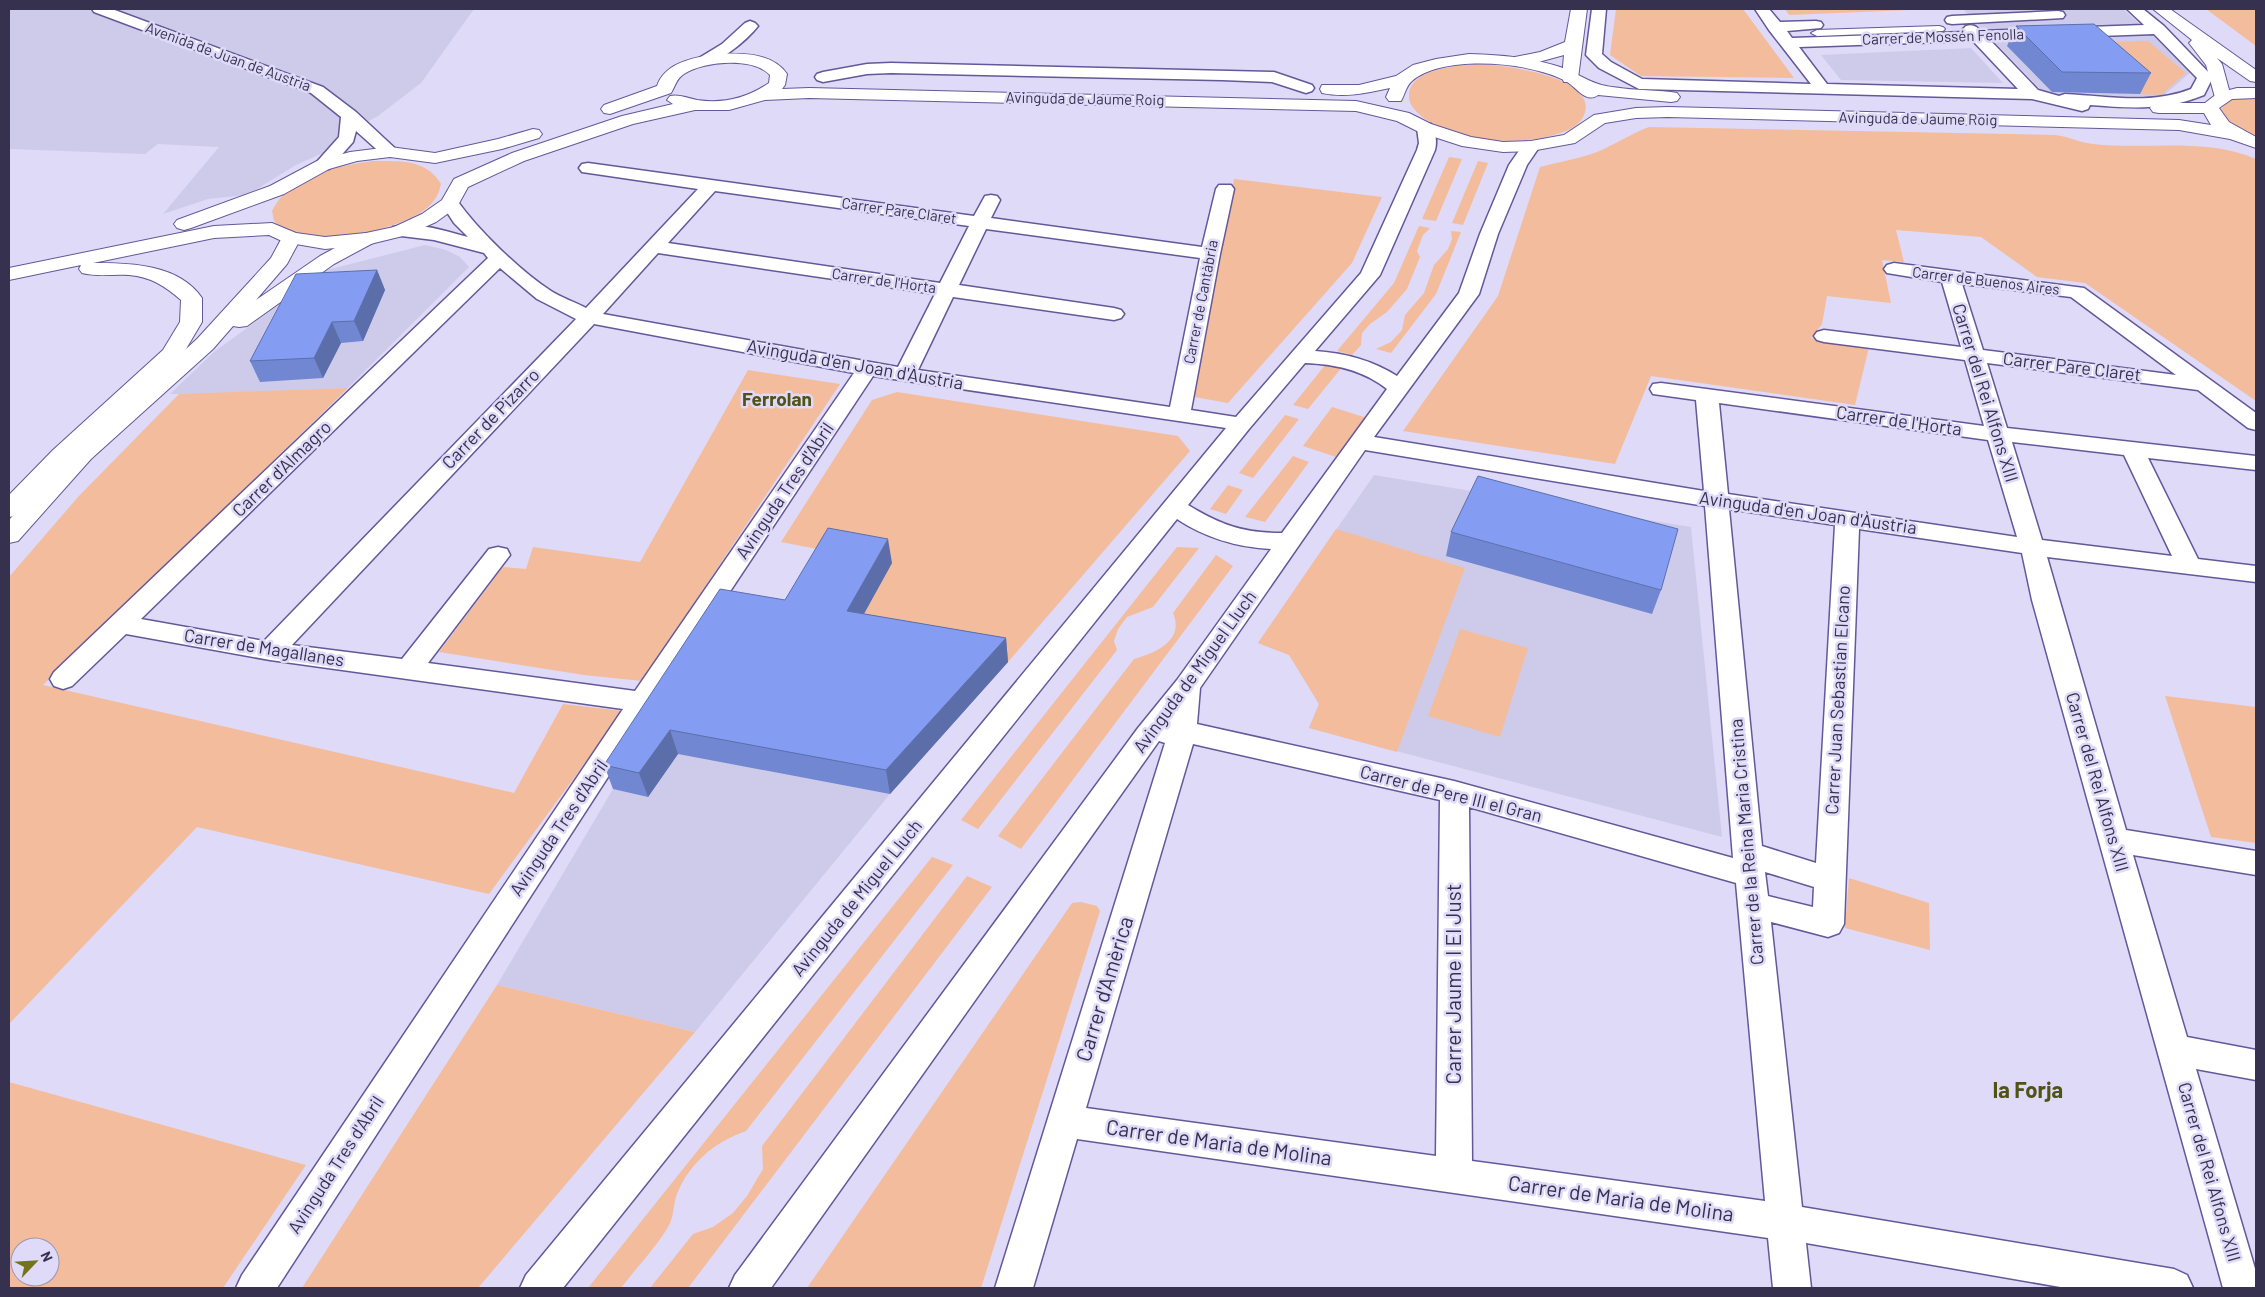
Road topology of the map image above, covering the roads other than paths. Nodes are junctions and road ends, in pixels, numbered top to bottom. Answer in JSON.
{"nodes":[{"id":1,"x":99,"y":9,"type":"edge"},
{"id":2,"x":758,"y":9,"type":"edge"},
{"id":3,"x":1579,"y":9,"type":"edge"},
{"id":4,"x":1600,"y":9,"type":"edge"},
{"id":5,"x":1762,"y":9,"type":"edge"},
{"id":6,"x":1949,"y":9,"type":"edge"},
{"id":7,"x":2161,"y":9,"type":"edge"},
{"id":8,"x":2131,"y":12,"type":"edge"},
{"id":9,"x":2075,"y":15,"type":"dead end"},
{"id":10,"x":1961,"y":19,"type":"junction"},
{"id":11,"x":750,"y":26,"type":"junction"},
{"id":12,"x":1774,"y":27,"type":"junction"},
{"id":13,"x":1939,"y":28,"type":"dead end"},
{"id":14,"x":2186,"y":29,"type":"junction"},
{"id":15,"x":1817,"y":33,"type":"dead end"},
{"id":16,"x":2163,"y":33,"type":"junction"},
{"id":17,"x":1979,"y":36,"type":"junction"},
{"id":18,"x":1787,"y":43,"type":"junction"},
{"id":19,"x":1573,"y":44,"type":"junction"},
{"id":20,"x":749,"y":59,"type":"junction"},
{"id":21,"x":2211,"y":60,"type":"junction"},
{"id":22,"x":705,"y":61,"type":"junction"},
{"id":23,"x":1516,"y":61,"type":"junction"},
{"id":24,"x":779,"y":74,"type":"junction"},
{"id":25,"x":2256,"y":77,"type":"edge"},
{"id":26,"x":1402,"y":80,"type":"junction"},
{"id":27,"x":1574,"y":81,"type":"junction"},
{"id":28,"x":665,"y":89,"type":"junction"},
{"id":29,"x":1823,"y":89,"type":"junction"},
{"id":30,"x":2256,"y":93,"type":"edge"},
{"id":31,"x":2032,"y":94,"type":"junction"},
{"id":32,"x":766,"y":95,"type":"junction"},
{"id":33,"x":2050,"y":98,"type":"junction"},
{"id":34,"x":2216,"y":102,"type":"junction"},
{"id":35,"x":692,"y":105,"type":"junction"},
{"id":36,"x":2082,"y":106,"type":"junction"},
{"id":37,"x":350,"y":116,"type":"junction"},
{"id":38,"x":1403,"y":117,"type":"junction"},
{"id":39,"x":1600,"y":119,"type":"junction"},
{"id":40,"x":1425,"y":128,"type":"junction"},
{"id":41,"x":2236,"y":134,"type":"junction"},
{"id":42,"x":2256,"y":143,"type":"edge"},
{"id":43,"x":1531,"y":146,"type":"junction"},
{"id":44,"x":390,"y":152,"type":"junction"},
{"id":45,"x":435,"y":158,"type":"junction"},
{"id":46,"x":323,"y":165,"type":"junction"},
{"id":47,"x":588,"y":168,"type":"dead end"},
{"id":48,"x":461,"y":183,"type":"junction"},
{"id":49,"x":711,"y":185,"type":"junction"},
{"id":50,"x":1225,"y":189,"type":"dead end"},
{"id":51,"x":277,"y":190,"type":"junction"},
{"id":52,"x":991,"y":200,"type":"dead end"},
{"id":53,"x":450,"y":203,"type":"junction"},
{"id":54,"x":980,"y":223,"type":"junction"},
{"id":55,"x":272,"y":229,"type":"junction"},
{"id":56,"x":400,"y":230,"type":"junction"},
{"id":57,"x":291,"y":238,"type":"junction"},
{"id":58,"x":366,"y":239,"type":"junction"},
{"id":59,"x":654,"y":247,"type":"junction"},
{"id":60,"x":495,"y":254,"type":"junction"},
{"id":61,"x":1210,"y":254,"type":"junction"},
{"id":62,"x":71,"y":260,"type":"junction"},
{"id":63,"x":1894,"y":269,"type":"dead end"},
{"id":64,"x":9,"y":274,"type":"edge"},
{"id":65,"x":1950,"y":278,"type":"junction"},
{"id":66,"x":9,"y":282,"type":"edge"},
{"id":67,"x":947,"y":291,"type":"junction"},
{"id":68,"x":2077,"y":292,"type":"joint"},
{"id":69,"x":1114,"y":314,"type":"dead end"},
{"id":70,"x":589,"y":317,"type":"junction"},
{"id":71,"x":1824,"y":336,"type":"dead end"},
{"id":72,"x":205,"y":344,"type":"junction"},
{"id":73,"x":1973,"y":355,"type":"junction"},
{"id":74,"x":1297,"y":357,"type":"junction"},
{"id":75,"x":867,"y":369,"type":"junction"},
{"id":76,"x":905,"y":375,"type":"junction"},
{"id":77,"x":2201,"y":384,"type":"junction"},
{"id":78,"x":1400,"y":389,"type":"junction"},
{"id":79,"x":1661,"y":389,"type":"dead end"},
{"id":80,"x":1708,"y":396,"type":"junction"},
{"id":81,"x":1179,"y":415,"type":"junction"},
{"id":82,"x":2256,"y":423,"type":"edge"},
{"id":83,"x":1240,"y":424,"type":"junction"},
{"id":84,"x":1997,"y":434,"type":"junction"},
{"id":85,"x":1361,"y":442,"type":"junction"},
{"id":86,"x":2132,"y":450,"type":"junction"},
{"id":87,"x":2256,"y":463,"type":"edge"},
{"id":88,"x":1716,"y":500,"type":"junction"},
{"id":89,"x":1175,"y":507,"type":"junction"},
{"id":90,"x":9,"y":509,"type":"edge"},
{"id":91,"x":1847,"y":519,"type":"junction"},
{"id":92,"x":9,"y":535,"type":"edge"},
{"id":93,"x":1290,"y":541,"type":"junction"},
{"id":94,"x":2032,"y":546,"type":"junction"},
{"id":95,"x":498,"y":555,"type":"dead end"},
{"id":96,"x":2189,"y":566,"type":"junction"},
{"id":97,"x":2256,"y":574,"type":"edge"},
{"id":98,"x":121,"y":624,"type":"junction"},
{"id":99,"x":270,"y":651,"type":"junction"},
{"id":100,"x":408,"y":670,"type":"junction"},
{"id":101,"x":63,"y":679,"type":"dead end"},
{"id":102,"x":1187,"y":687,"type":"junction"},
{"id":103,"x":642,"y":702,"type":"junction"},
{"id":104,"x":1183,"y":732,"type":"junction"},
{"id":105,"x":1148,"y":736,"type":"junction"},
{"id":106,"x":1454,"y":792,"type":"junction"},
{"id":107,"x":2114,"y":840,"type":"junction"},
{"id":108,"x":2256,"y":863,"type":"edge"},
{"id":109,"x":1749,"y":865,"type":"junction"},
{"id":110,"x":1830,"y":880,"type":"junction"},
{"id":111,"x":1752,"y":905,"type":"junction"},
{"id":112,"x":2175,"y":1050,"type":"junction"},
{"id":113,"x":2256,"y":1064,"type":"edge"},
{"id":114,"x":1065,"y":1121,"type":"junction"},
{"id":115,"x":1454,"y":1176,"type":"junction"},
{"id":116,"x":1786,"y":1222,"type":"junction"},
{"id":117,"x":255,"y":1288,"type":"edge"},
{"id":118,"x":539,"y":1288,"type":"edge"},
{"id":119,"x":748,"y":1288,"type":"edge"},
{"id":120,"x":1014,"y":1288,"type":"edge"},
{"id":121,"x":1792,"y":1288,"type":"edge"},
{"id":122,"x":2174,"y":1288,"type":"edge"},
{"id":123,"x":2242,"y":1288,"type":"edge"}],
"edges":[{"from":1,"to":37,"type":"street","name":"Avenida de Juan de Austria"},
{"from":2,"to":11,"type":"street"},
{"from":3,"to":19,"type":"main road"},
{"from":4,"to":29,"type":"street","name":"Avinguda de Jaume Roig"},
{"from":5,"to":12,"type":"street"},
{"from":6,"to":10,"type":"street"},
{"from":7,"to":14,"type":"main road"},
{"from":8,"to":16,"type":"street"},
{"from":9,"to":10,"type":"street","name":"Carrer de Mossén Fenolla"},
{"from":10,"to":12,"type":"street","name":"Carrer de Mossén Fenolla"},
{"from":10,"to":17,"type":"street"},
{"from":11,"to":20,"type":"street"},
{"from":11,"to":22,"type":"street"},
{"from":12,"to":18,"type":"street"},
{"from":13,"to":15,"type":"street"},
{"from":14,"to":21,"type":"main road"},
{"from":14,"to":25,"type":"main road"},
{"from":16,"to":17,"type":"street","name":"Carrer de Mossén Fenolla"},
{"from":16,"to":21,"type":"street"},
{"from":16,"to":33,"type":"street","name":"Avinguda de Jaume Roig"},
{"from":17,"to":18,"type":"street","name":"Carrer de Mossén Fenolla"},
{"from":17,"to":31,"type":"street"},
{"from":18,"to":29,"type":"street"},
{"from":19,"to":23,"type":"main road"},
{"from":19,"to":27,"type":"main road"},
{"from":20,"to":22,"type":"main road"},
{"from":20,"to":24,"type":"main road"},
{"from":21,"to":34,"type":"main road"},
{"from":22,"to":28,"type":"main road"},
{"from":23,"to":26,"type":"main road","name":"Avinguda de Jaume Roig"},
{"from":23,"to":27,"type":"main road","name":"Avinguda de Jaume Roig"},
{"from":24,"to":26,"type":"main road","name":"Avinguda de Jaume Roig"},
{"from":24,"to":32,"type":"main road"},
{"from":26,"to":38,"type":"main road"},
{"from":27,"to":36,"type":"main road","name":"Avinguda de Jaume Roig"},
{"from":27,"to":39,"type":"main road"},
{"from":28,"to":35,"type":"main road"},
{"from":28,"to":45,"type":"main road"},
{"from":29,"to":31,"type":"street","name":"Avinguda de Jaume Roig"},
{"from":30,"to":34,"type":"main road","name":"Avinguda de Jaume Roig"},
{"from":31,"to":33,"type":"street","name":"Avinguda de Jaume Roig"},
{"from":32,"to":35,"type":"main road","name":"Avinguda de Jaume Roig"},
{"from":32,"to":38,"type":"main road","name":"Avinguda de Jaume Roig"},
{"from":33,"to":36,"type":"street","name":"Avinguda de Jaume Roig"},
{"from":34,"to":36,"type":"main road","name":"Avinguda de Jaume Roig"},
{"from":34,"to":41,"type":"main road"},
{"from":35,"to":48,"type":"main road"},
{"from":37,"to":44,"type":"street","name":"Avenida de Juan de Austria"},
{"from":37,"to":46,"type":"street"},
{"from":38,"to":40,"type":"main road","name":"Avinguda de Jaume Roig"},
{"from":39,"to":41,"type":"main road","name":"Avinguda de Jaume Roig"},
{"from":39,"to":43,"type":"main road","name":"Avinguda de Jaume Roig"},
{"from":40,"to":43,"type":"main road","name":"Avinguda de Jaume Roig"},
{"from":40,"to":74,"type":"street","name":"Avinguda de Miguel Lluch"},
{"from":41,"to":42,"type":"main road"},
{"from":43,"to":78,"type":"street","name":"Avinguda de Miguel Lluch"},
{"from":44,"to":45,"type":"main road"},
{"from":44,"to":46,"type":"main road"},
{"from":45,"to":48,"type":"main road"},
{"from":46,"to":51,"type":"main road"},
{"from":47,"to":49,"type":"street","name":"Carrer Pare Claret"},
{"from":48,"to":53,"type":"main road"},
{"from":49,"to":54,"type":"street","name":"Carrer Pare Claret"},
{"from":49,"to":59,"type":"street","name":"Carrer de Pizarro"},
{"from":50,"to":61,"type":"street","name":"Carrer de Cantàbria"},
{"from":51,"to":55,"type":"main road"},
{"from":51,"to":62,"type":"main road"},
{"from":52,"to":54,"type":"street"},
{"from":53,"to":56,"type":"main road"},
{"from":53,"to":60,"type":"street","name":"Avinguda d'en Joan d'Àustria"},
{"from":54,"to":61,"type":"street","name":"Carrer Pare Claret"},
{"from":54,"to":67,"type":"street"},
{"from":55,"to":57,"type":"main road"},
{"from":55,"to":62,"type":"main road"},
{"from":56,"to":58,"type":"main road"},
{"from":56,"to":60,"type":"street","name":"Avinguda d'en Joan d'Àustria"},
{"from":57,"to":58,"type":"main road"},
{"from":57,"to":72,"type":"main road"},
{"from":58,"to":72,"type":"main road"},
{"from":59,"to":67,"type":"street","name":"Carrer de l'Horta"},
{"from":59,"to":70,"type":"street","name":"Carrer de Pizarro"},
{"from":60,"to":70,"type":"street","name":"Avinguda d'en Joan d'Àustria"},
{"from":60,"to":98,"type":"street","name":"Carrer d'Almagro"},
{"from":61,"to":81,"type":"street","name":"Carrer de Cantàbria"},
{"from":62,"to":64,"type":"main road"},
{"from":63,"to":65,"type":"street","name":"Carrer de Buenos Aires"},
{"from":65,"to":68,"type":"street","name":"Carrer de Buenos Aires"},
{"from":65,"to":73,"type":"street","name":"Carrer del Rei Alfons XIII"},
{"from":66,"to":90,"type":"main road"},
{"from":67,"to":69,"type":"street","name":"Carrer de l'Horta"},
{"from":67,"to":76,"type":"street"},
{"from":68,"to":77,"type":"street"},
{"from":70,"to":75,"type":"street","name":"Avinguda d'en Joan d'Àustria"},
{"from":70,"to":99,"type":"street","name":"Carrer de Pizarro"},
{"from":71,"to":73,"type":"street","name":"Carrer Pare Claret"},
{"from":72,"to":92,"type":"main road"},
{"from":73,"to":77,"type":"street","name":"Carrer Pare Claret"},
{"from":73,"to":84,"type":"street","name":"Carrer del Rei Alfons XIII"},
{"from":74,"to":78,"type":"street"},
{"from":74,"to":83,"type":"street","name":"Avinguda de Miguel Lluch"},
{"from":75,"to":76,"type":"street","name":"Avinguda d'en Joan d'Àustria"},
{"from":75,"to":103,"type":"street","name":"Avinguda Tres d'Abril"},
{"from":76,"to":81,"type":"street","name":"Avinguda d'en Joan d'Àustria"},
{"from":77,"to":82,"type":"street"},
{"from":78,"to":85,"type":"street","name":"Avinguda de Miguel Lluch"},
{"from":79,"to":80,"type":"street","name":"Carrer de l'Horta"},
{"from":80,"to":84,"type":"street","name":"Carrer de l'Horta"},
{"from":80,"to":88,"type":"street","name":"Carrer de la Reina Maria Cristina"},
{"from":81,"to":83,"type":"street","name":"Avinguda d'en Joan d'Àustria"},
{"from":83,"to":89,"type":"street","name":"Avinguda de Miguel Lluch"},
{"from":84,"to":86,"type":"street","name":"Carrer de l'Horta"},
{"from":84,"to":94,"type":"street","name":"Carrer del Rei Alfons XIII"},
{"from":85,"to":88,"type":"street","name":"Avinguda d'en Joan d'Àustria"},
{"from":85,"to":93,"type":"street","name":"Avinguda de Miguel Lluch"},
{"from":86,"to":87,"type":"street","name":"Carrer de l'Horta"},
{"from":86,"to":96,"type":"street"},
{"from":88,"to":91,"type":"street","name":"Avinguda d'en Joan d'Àustria"},
{"from":88,"to":109,"type":"street","name":"Carrer de la Reina Maria Cristina"},
{"from":89,"to":93,"type":"street"},
{"from":89,"to":118,"type":"street","name":"Avinguda de Miguel Lluch"},
{"from":91,"to":94,"type":"street","name":"Avinguda d'en Joan d'Àustria"},
{"from":91,"to":110,"type":"street","name":"Carrer Juan Sebastian Elcano"},
{"from":93,"to":102,"type":"street","name":"Avinguda de Miguel Lluch"},
{"from":94,"to":96,"type":"street","name":"Avinguda d'en Joan d'Àustria"},
{"from":94,"to":107,"type":"street","name":"Carrer del Rei Alfons XIII"},
{"from":95,"to":100,"type":"street"},
{"from":96,"to":97,"type":"street","name":"Avinguda d'en Joan d'Àustria"},
{"from":98,"to":99,"type":"street","name":"Carrer de Magallanes"},
{"from":98,"to":101,"type":"street","name":"Carrer d'Almagro"},
{"from":99,"to":100,"type":"street","name":"Carrer de Magallanes"},
{"from":100,"to":103,"type":"street","name":"Carrer de Magallanes"},
{"from":102,"to":104,"type":"street","name":"Carrer d'Amèrica"},
{"from":102,"to":105,"type":"street","name":"Avinguda de Miguel Lluch"},
{"from":103,"to":117,"type":"street","name":"Avinguda Tres d'Abril"},
{"from":104,"to":105,"type":"street","name":"Carrer de Pere III el Gran"},
{"from":104,"to":106,"type":"street","name":"Carrer de Pere III el Gran"},
{"from":104,"to":114,"type":"street","name":"Carrer d'Amèrica"},
{"from":105,"to":119,"type":"street","name":"Avinguda de Miguel Lluch"},
{"from":106,"to":109,"type":"street","name":"Carrer de Pere III el Gran"},
{"from":106,"to":115,"type":"street","name":"Carrer Jaume I El Just"},
{"from":107,"to":108,"type":"street"},
{"from":107,"to":112,"type":"street","name":"Carrer del Rei Alfons XIII"},
{"from":109,"to":110,"type":"street"},
{"from":109,"to":111,"type":"street","name":"Carrer de la Reina Maria Cristina"},
{"from":110,"to":111,"type":"street","name":"Carrer Juan Sebastian Elcano"},
{"from":111,"to":116,"type":"street","name":"Carrer de la Reina Maria Cristina"},
{"from":112,"to":113,"type":"street"},
{"from":112,"to":123,"type":"street","name":"Carrer del Rei Alfons XIII"},
{"from":114,"to":115,"type":"street","name":"Carrer de Maria de Molina"},
{"from":114,"to":120,"type":"street","name":"Carrer d'Amèrica"},
{"from":115,"to":116,"type":"street","name":"Carrer de Maria de Molina"},
{"from":116,"to":121,"type":"street","name":"Carrer de la Reina Maria Cristina"},
{"from":116,"to":122,"type":"street","name":"Carrer de Maria de Molina"}]}
